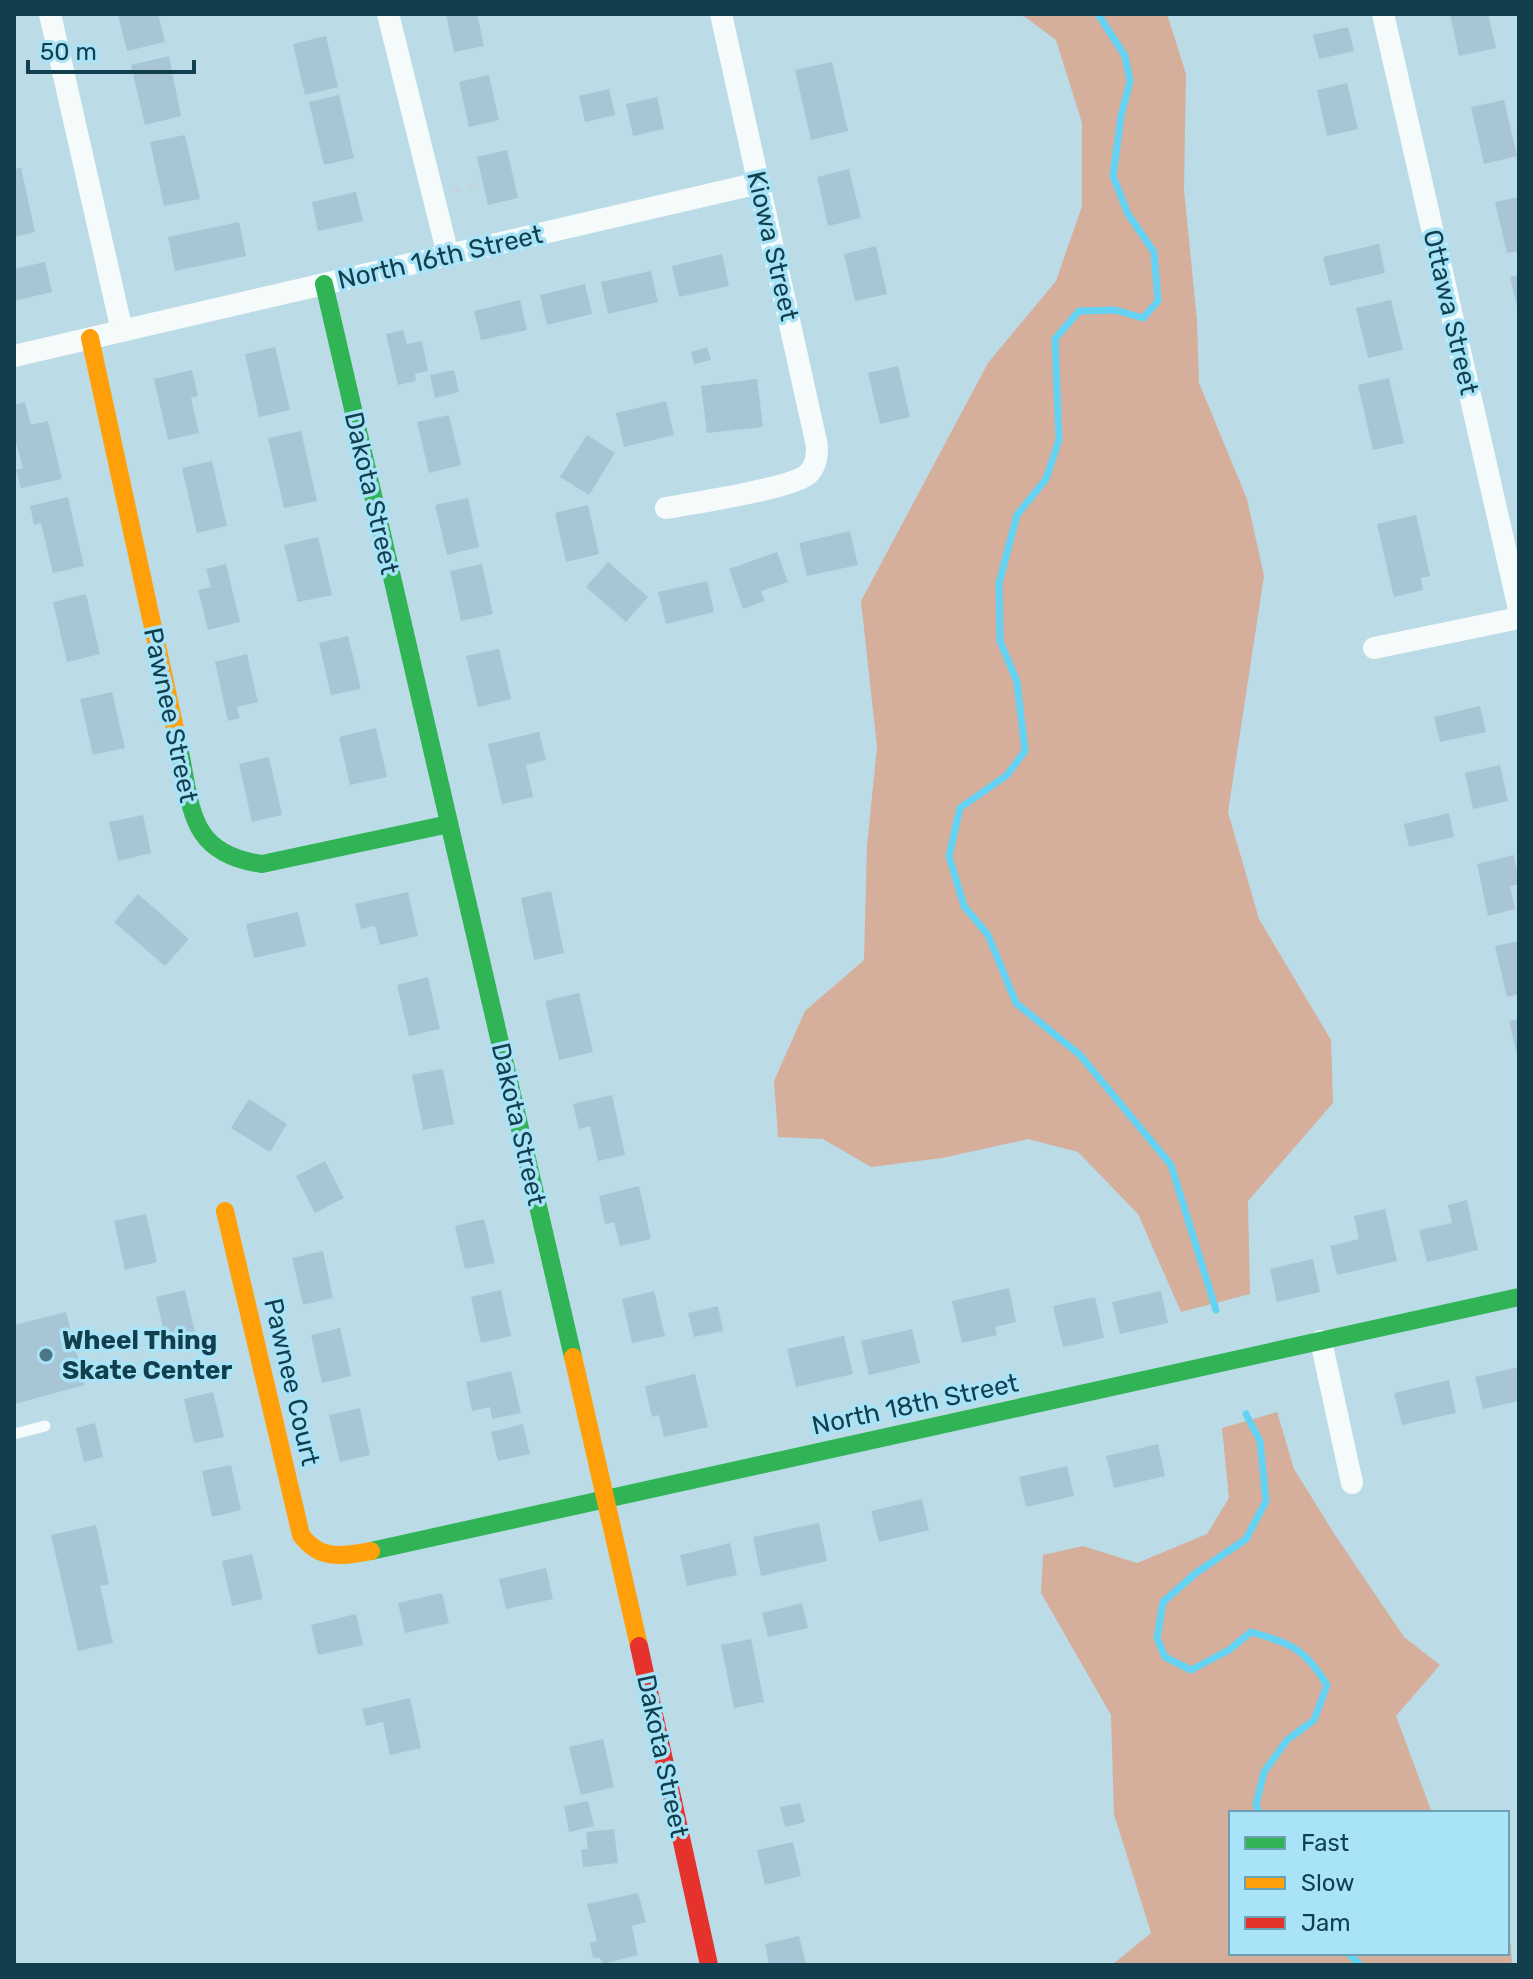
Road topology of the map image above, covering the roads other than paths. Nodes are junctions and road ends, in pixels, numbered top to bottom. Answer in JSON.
{"nodes":[{"id":1,"x":50,"y":14,"type":"edge"},
{"id":2,"x":388,"y":14,"type":"edge"},
{"id":3,"x":721,"y":14,"type":"edge"},
{"id":4,"x":1383,"y":14,"type":"edge"},
{"id":5,"x":759,"y":183,"type":"junction"},
{"id":6,"x":448,"y":255,"type":"junction"},
{"id":7,"x":324,"y":284,"type":"junction"},
{"id":8,"x":122,"y":331,"type":"junction"},
{"id":9,"x":90,"y":338,"type":"junction"},
{"id":10,"x":14,"y":356,"type":"edge"},
{"id":11,"x":666,"y":508,"type":"dead end"},
{"id":12,"x":1519,"y":609,"type":"edge"},
{"id":13,"x":1519,"y":618,"type":"edge"},
{"id":14,"x":1374,"y":648,"type":"dead end"},
{"id":15,"x":449,"y":824,"type":"junction"},
{"id":16,"x":225,"y":1211,"type":"dead end"},
{"id":17,"x":1519,"y":1297,"type":"edge"},
{"id":18,"x":1321,"y":1341,"type":"junction"},
{"id":19,"x":45,"y":1426,"type":"dead end"},
{"id":20,"x":14,"y":1434,"type":"edge"},
{"id":21,"x":1352,"y":1483,"type":"dead end"},
{"id":22,"x":606,"y":1498,"type":"junction"},
{"id":23,"x":322,"y":1556,"type":"joint"},
{"id":24,"x":709,"y":1965,"type":"edge"}],
"edges":[{"from":1,"to":8,"type":"street"},
{"from":2,"to":6,"type":"street"},
{"from":3,"to":5,"type":"street","name":"Kiowa Street"},
{"from":4,"to":12,"type":"street","name":"Ottawa Street"},
{"from":5,"to":6,"type":"street","name":"North 16th Street"},
{"from":5,"to":11,"type":"street","name":"Kiowa Street"},
{"from":6,"to":7,"type":"street","name":"North 16th Street"},
{"from":7,"to":8,"type":"street","name":"North 16th Street"},
{"from":7,"to":15,"type":"street","name":"Dakota Street"},
{"from":8,"to":9,"type":"street","name":"North 16th Street"},
{"from":9,"to":10,"type":"street","name":"North 16th Street"},
{"from":9,"to":15,"type":"street","name":"Pawnee Street"},
{"from":13,"to":14,"type":"street"},
{"from":15,"to":22,"type":"street","name":"Dakota Street"},
{"from":16,"to":23,"type":"street","name":"Pawnee Court"},
{"from":17,"to":18,"type":"street","name":"North 18th Street"},
{"from":18,"to":21,"type":"street"},
{"from":18,"to":22,"type":"street","name":"North 18th Street"},
{"from":19,"to":20,"type":"lane"},
{"from":22,"to":23,"type":"street","name":"North 18th Street"},
{"from":22,"to":24,"type":"street","name":"Dakota Street"}]}
